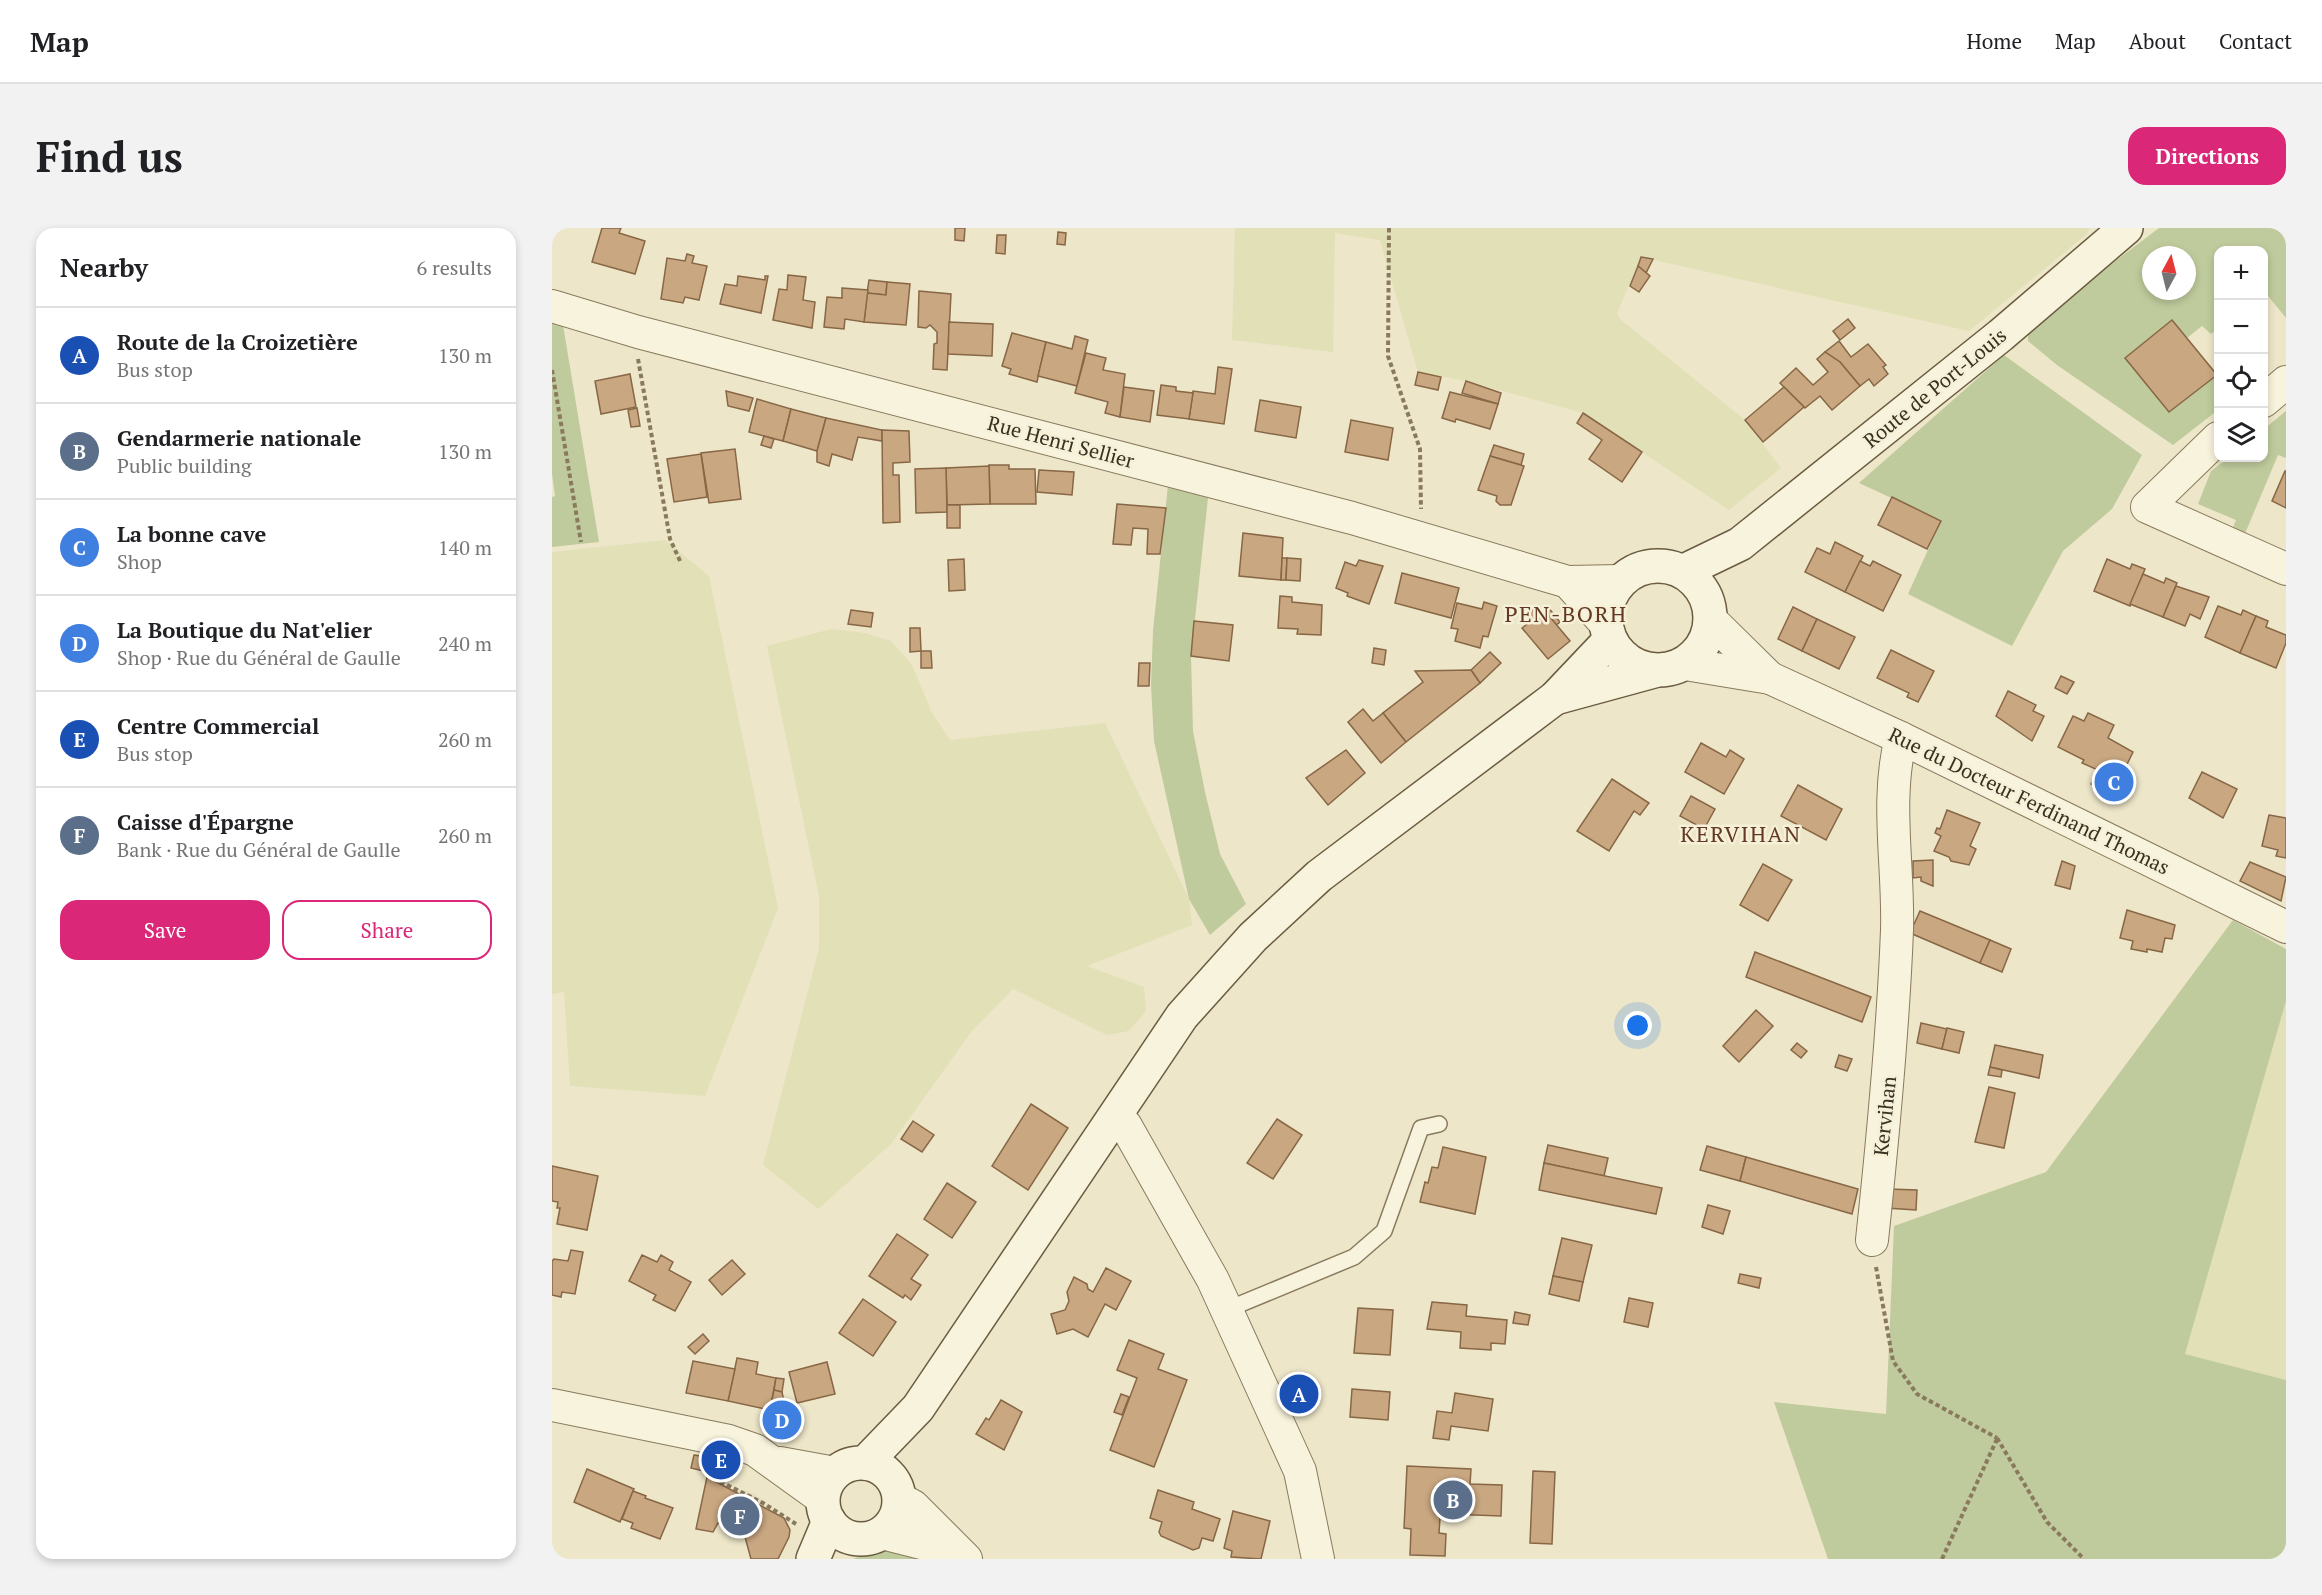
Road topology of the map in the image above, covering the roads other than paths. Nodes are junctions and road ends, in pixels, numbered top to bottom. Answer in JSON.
{"nodes":[{"id":1,"x":2117,"y":231,"type":"edge"},
{"id":2,"x":552,"y":306,"type":"edge"},
{"id":3,"x":2286,"y":382,"type":"edge"},
{"id":4,"x":2268,"y":398,"type":"edge"},
{"id":5,"x":2214,"y":442,"type":"edge"},
{"id":6,"x":1740,"y":544,"type":"junction"},
{"id":7,"x":2286,"y":569,"type":"edge"},
{"id":8,"x":1684,"y":571,"type":"junction"},
{"id":9,"x":1620,"y":581,"type":"junction"},
{"id":10,"x":1568,"y":582,"type":"junction"},
{"id":11,"x":1711,"y":614,"type":"junction"},
{"id":12,"x":1607,"y":631,"type":"junction"},
{"id":13,"x":1685,"y":664,"type":"junction"},
{"id":14,"x":1654,"y":671,"type":"junction"},
{"id":15,"x":1770,"y":678,"type":"junction"},
{"id":16,"x":1555,"y":698,"type":"junction"},
{"id":17,"x":1901,"y":738,"type":"junction"},
{"id":18,"x":2286,"y":927,"type":"edge"},
{"id":19,"x":1116,"y":1114,"type":"junction"},
{"id":20,"x":1439,"y":1124,"type":"dead end"},
{"id":21,"x":1872,"y":1240,"type":"road end"},
{"id":22,"x":1226,"y":1310,"type":"junction"},
{"id":23,"x":552,"y":1405,"type":"edge"},
{"id":24,"x":918,"y":1408,"type":"junction"},
{"id":25,"x":838,"y":1489,"type":"junction"},
{"id":26,"x":896,"y":1489,"type":"junction"},
{"id":27,"x":841,"y":1549,"type":"edge"},
{"id":28,"x":964,"y":1556,"type":"edge"},
{"id":29,"x":1318,"y":1559,"type":"edge"}],
"edges":[{"from":1,"to":6,"type":"main road","name":"Route de Port-Louis"},
{"from":2,"to":10,"type":"street","name":"Rue Henri Sellier"},
{"from":3,"to":4,"type":"street"},
{"from":5,"to":7,"type":"street"},
{"from":6,"to":8,"type":"main road"},
{"from":6,"to":11,"type":"main road"},
{"from":8,"to":9,"type":"main road"},
{"from":8,"to":11,"type":"main road"},
{"from":9,"to":10,"type":"street","name":"Rue Henri Sellier"},
{"from":9,"to":12,"type":"main road"},
{"from":10,"to":12,"type":"street"},
{"from":11,"to":13,"type":"main road"},
{"from":11,"to":15,"type":"street","name":"Rue du Docteur Ferdinand Thomas"},
{"from":12,"to":14,"type":"main road"},
{"from":12,"to":16,"type":"main road"},
{"from":13,"to":14,"type":"main road"},
{"from":13,"to":15,"type":"street","name":"Rue du Docteur Ferdinand Thomas"},
{"from":14,"to":16,"type":"main road"},
{"from":15,"to":17,"type":"street","name":"Rue du Docteur Ferdinand Thomas"},
{"from":16,"to":19,"type":"main road"},
{"from":17,"to":18,"type":"street","name":"Rue du Docteur Ferdinand Thomas"},
{"from":17,"to":21,"type":"street","name":"Kervihan"},
{"from":19,"to":22,"type":"street"},
{"from":19,"to":24,"type":"main road"},
{"from":20,"to":22,"type":"lane"},
{"from":22,"to":29,"type":"street"},
{"from":23,"to":25,"type":"street"},
{"from":24,"to":25,"type":"main road"},
{"from":24,"to":26,"type":"main road"},
{"from":25,"to":26,"type":"main road"},
{"from":25,"to":27,"type":"main road"},
{"from":26,"to":27,"type":"main road"},
{"from":26,"to":28,"type":"street"},
{"from":27,"to":28,"type":"street"}]}
